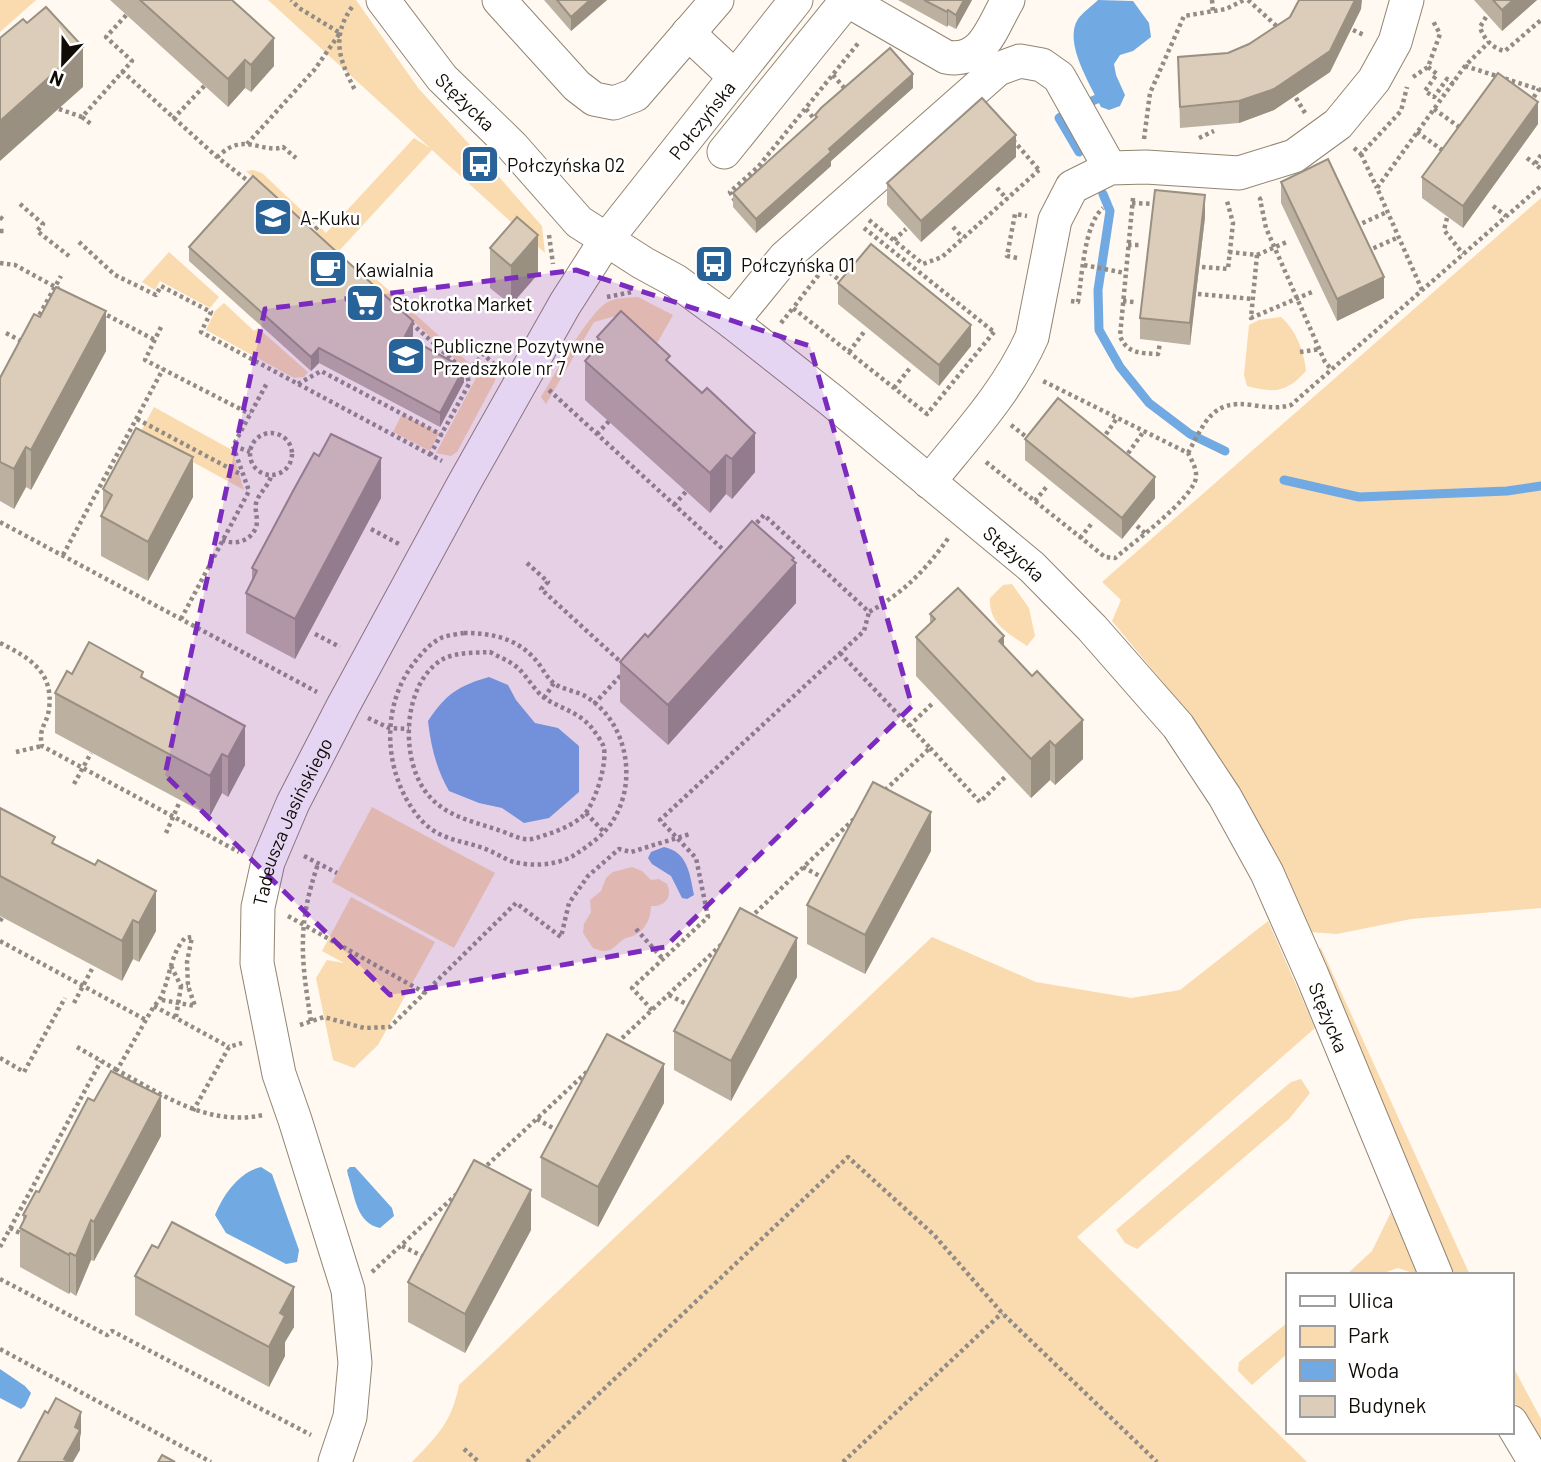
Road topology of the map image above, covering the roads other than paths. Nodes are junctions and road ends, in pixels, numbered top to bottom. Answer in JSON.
{"nodes":[{"id":1,"x":383,"y":0,"type":"edge"},
{"id":2,"x":499,"y":0,"type":"edge"},
{"id":3,"x":717,"y":0,"type":"edge"},
{"id":4,"x":796,"y":0,"type":"edge"},
{"id":5,"x":847,"y":0,"type":"edge"},
{"id":6,"x":1008,"y":0,"type":"edge"},
{"id":7,"x":1407,"y":0,"type":"edge"},
{"id":8,"x":688,"y":33,"type":"junction"},
{"id":9,"x":735,"y":77,"type":"junction"},
{"id":10,"x":724,"y":152,"type":"dead end"},
{"id":11,"x":1114,"y":169,"type":"junction"},
{"id":12,"x":606,"y":240,"type":"junction"},
{"id":13,"x":732,"y":322,"type":"junction"},
{"id":14,"x":929,"y":481,"type":"junction"},
{"id":15,"x":1435,"y":1273,"type":"edge"},
{"id":16,"x":1513,"y":1425,"type":"edge"},
{"id":17,"x":326,"y":1450,"type":"edge"},
{"id":18,"x":1535,"y":1462,"type":"edge"}],
"edges":[{"from":1,"to":12,"type":"street","name":"Stężycka"},
{"from":2,"to":8,"type":"street"},
{"from":3,"to":8,"type":"street"},
{"from":4,"to":9,"type":"street","name":"Połczyńska"},
{"from":5,"to":6,"type":"street"},
{"from":5,"to":10,"type":"street"},
{"from":7,"to":11,"type":"street"},
{"from":8,"to":9,"type":"street"},
{"from":9,"to":12,"type":"street","name":"Połczyńska"},
{"from":11,"to":13,"type":"street"},
{"from":11,"to":14,"type":"street"},
{"from":12,"to":13,"type":"street","name":"Stężycka"},
{"from":12,"to":17,"type":"street","name":"Tadeusza Jasińskiego"},
{"from":13,"to":14,"type":"street","name":"Stężycka"},
{"from":14,"to":15,"type":"street","name":"Stężycka"},
{"from":16,"to":18,"type":"street"}]}
